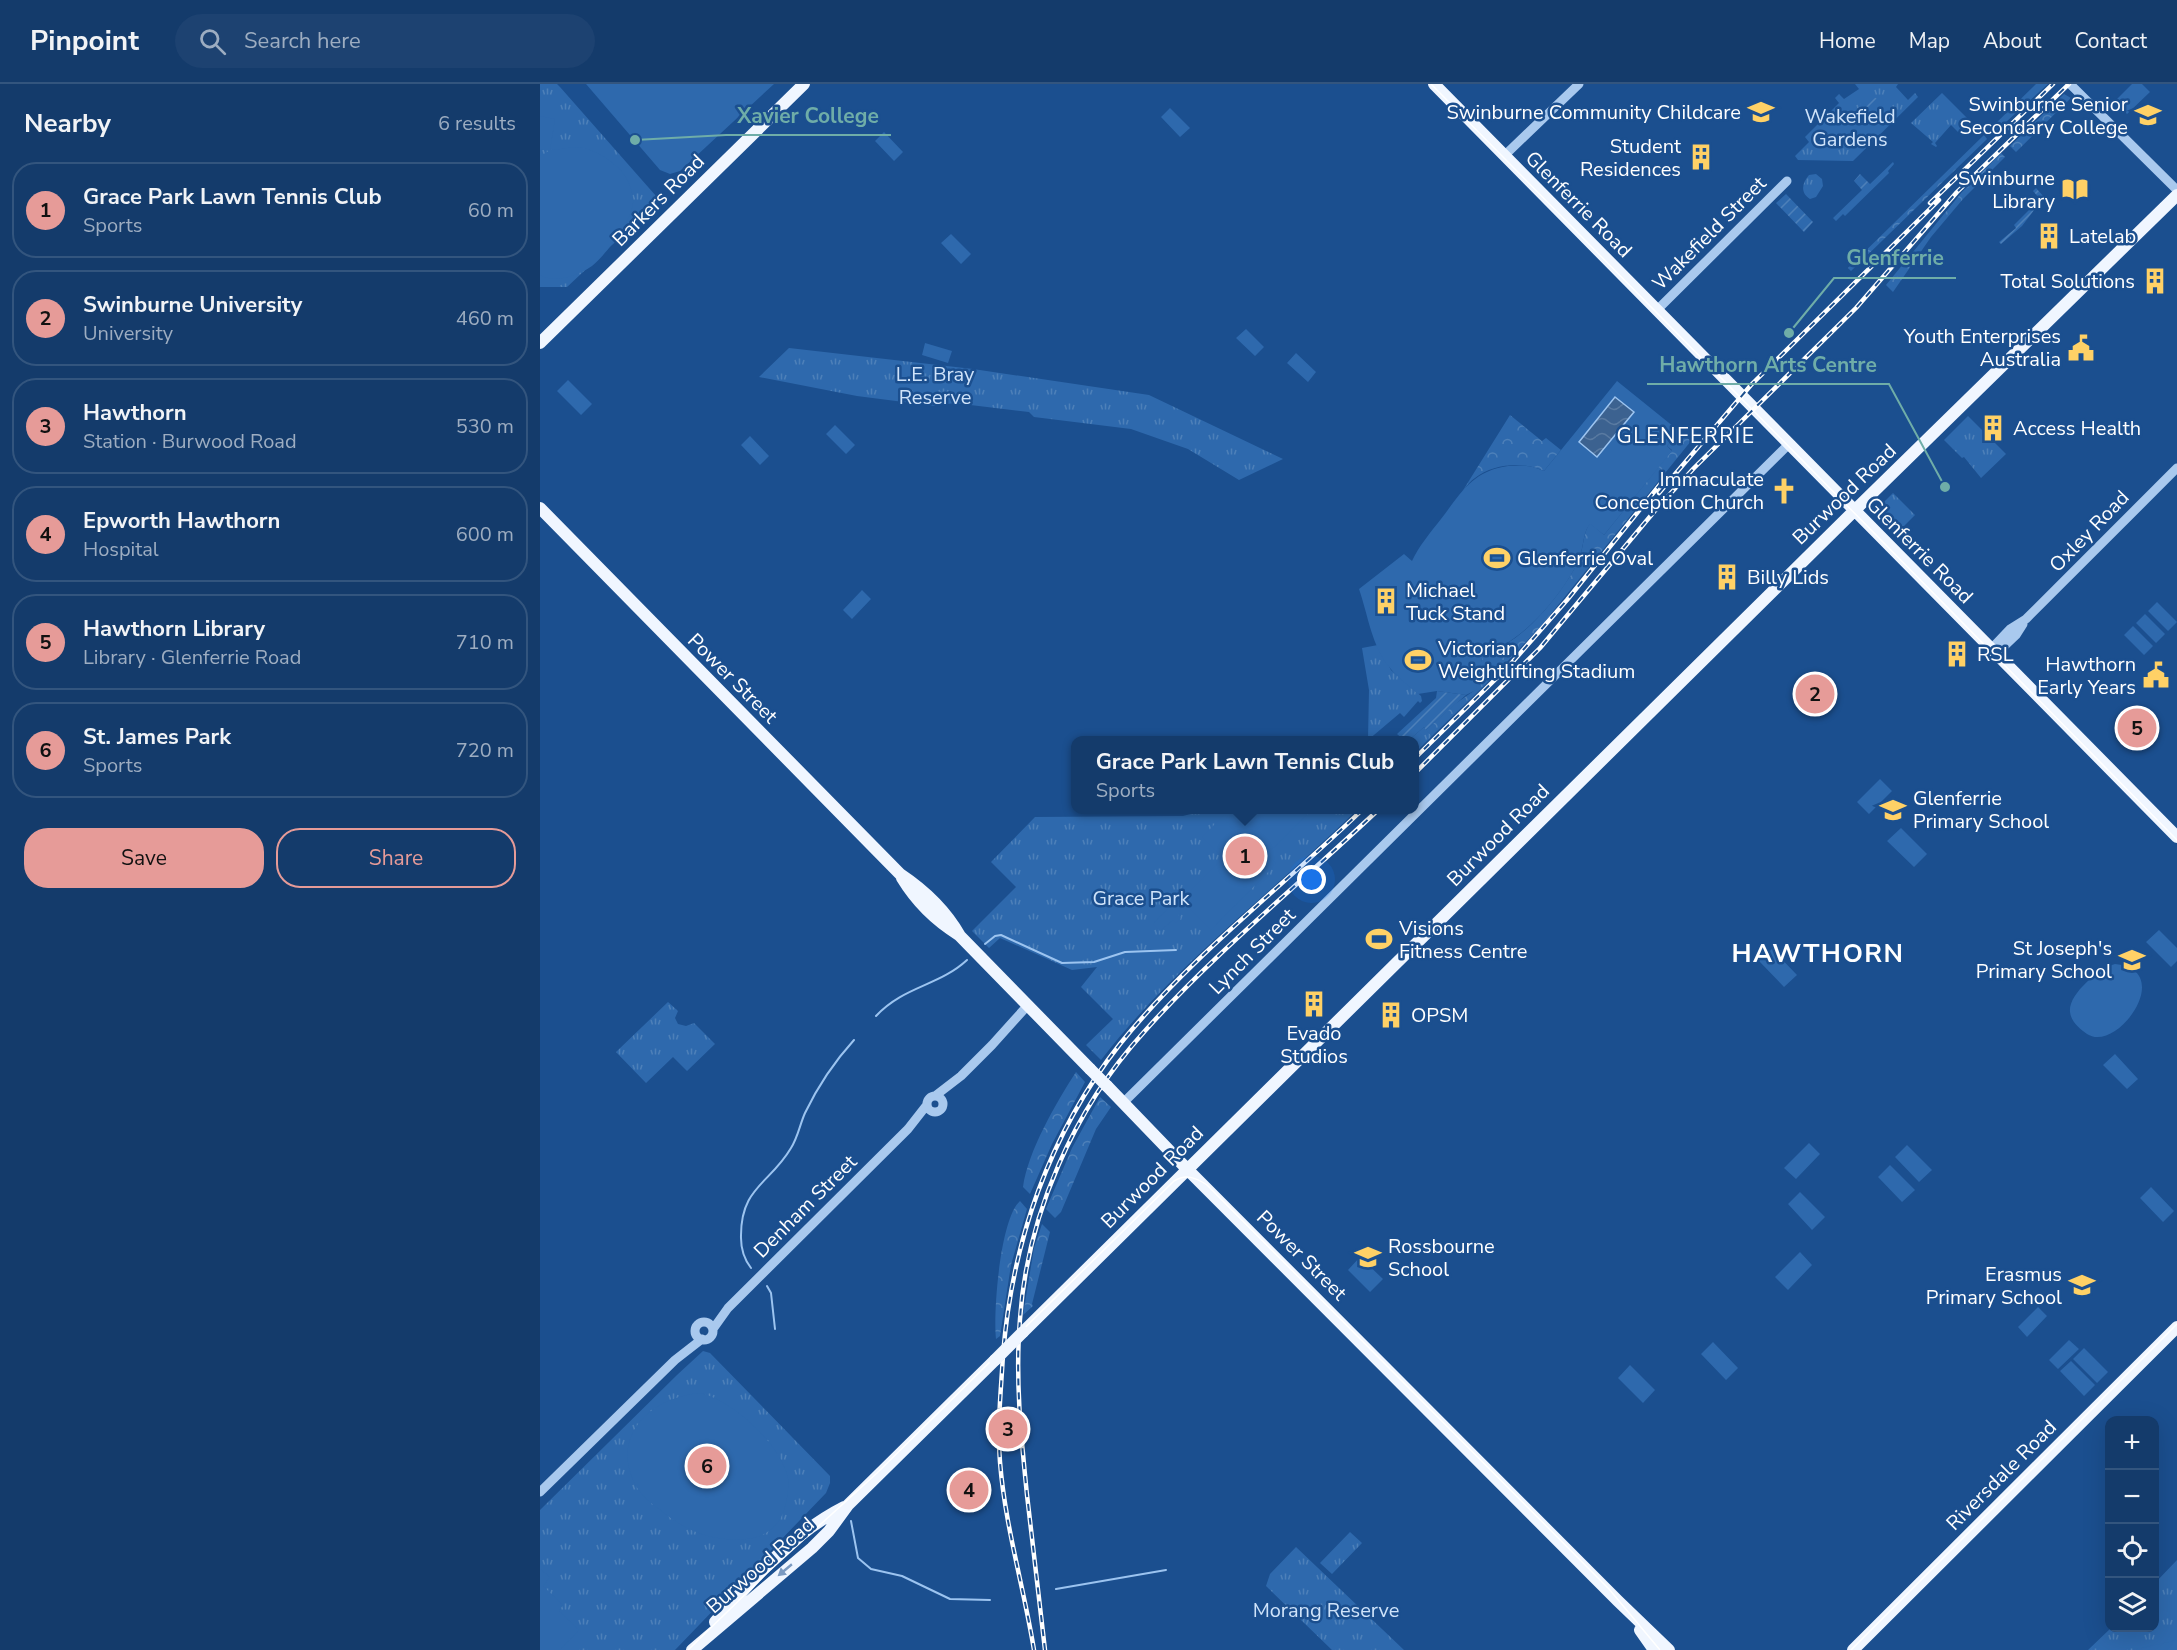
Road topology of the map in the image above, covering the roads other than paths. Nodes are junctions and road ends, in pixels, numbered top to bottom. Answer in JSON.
{"nodes":[{"id":1,"x":804,"y":84,"type":"edge"},
{"id":2,"x":1434,"y":84,"type":"edge"},
{"id":3,"x":1579,"y":84,"type":"edge"},
{"id":4,"x":2070,"y":84,"type":"edge"},
{"id":5,"x":1504,"y":155,"type":"junction"},
{"id":6,"x":1787,"y":181,"type":"dead end"},
{"id":7,"x":2177,"y":190,"type":"edge"},
{"id":8,"x":2177,"y":195,"type":"edge"},
{"id":9,"x":1657,"y":310,"type":"junction"},
{"id":10,"x":540,"y":343,"type":"edge"},
{"id":11,"x":1789,"y":444,"type":"junction"},
{"id":12,"x":2177,"y":468,"type":"edge"},
{"id":13,"x":540,"y":508,"type":"edge"},
{"id":14,"x":1854,"y":511,"type":"junction"},
{"id":15,"x":1994,"y":651,"type":"junction"},
{"id":16,"x":1419,"y":810,"type":"edge"},
{"id":17,"x":1415,"y":814,"type":"edge"},
{"id":18,"x":2177,"y":837,"type":"edge"},
{"id":19,"x":1030,"y":1007,"type":"junction"},
{"id":20,"x":939,"y":1099,"type":"junction"},
{"id":21,"x":1123,"y":1102,"type":"junction"},
{"id":22,"x":929,"y":1109,"type":"junction"},
{"id":23,"x":1187,"y":1169,"type":"junction"},
{"id":24,"x":710,"y":1326,"type":"junction"},
{"id":25,"x":2177,"y":1327,"type":"edge"},
{"id":26,"x":699,"y":1337,"type":"junction"},
{"id":27,"x":540,"y":1492,"type":"edge"},
{"id":28,"x":848,"y":1505,"type":"junction"},
{"id":29,"x":1617,"y":1601,"type":"junction"},
{"id":30,"x":691,"y":1650,"type":"edge"},
{"id":31,"x":1654,"y":1650,"type":"edge"},
{"id":32,"x":1669,"y":1650,"type":"edge"},
{"id":33,"x":1853,"y":1650,"type":"edge"}],
"edges":[{"from":1,"to":10,"type":"main road","name":"Barkers Road"},
{"from":2,"to":5,"type":"main road","name":"Glenferrie Road"},
{"from":3,"to":5,"type":"street"},
{"from":4,"to":7,"type":"street"},
{"from":5,"to":9,"type":"main road","name":"Glenferrie Road"},
{"from":6,"to":9,"type":"street","name":"Wakefield Street"},
{"from":8,"to":14,"type":"main road","name":"Burwood Road"},
{"from":9,"to":11,"type":"main road","name":"Glenferrie Road"},
{"from":11,"to":14,"type":"main road","name":"Glenferrie Road"},
{"from":11,"to":16,"type":"street","name":"Lynch Street"},
{"from":12,"to":15,"type":"street","name":"Oxley Road"},
{"from":13,"to":19,"type":"main road","name":"Power Street"},
{"from":14,"to":15,"type":"main road","name":"Glenferrie Road"},
{"from":14,"to":23,"type":"main road","name":"Burwood Road"},
{"from":15,"to":18,"type":"main road","name":"Glenferrie Road"},
{"from":17,"to":21,"type":"street","name":"Lynch Street"},
{"from":19,"to":20,"type":"street"},
{"from":19,"to":21,"type":"main road","name":"Power Street","bridge":true},
{"from":20,"to":22,"type":"street"},
{"from":20,"to":22,"type":"street"},
{"from":21,"to":23,"type":"main road","name":"Power Street"},
{"from":22,"to":24,"type":"street","name":"Denham Street"},
{"from":23,"to":28,"type":"main road","name":"Burwood Road","bridge":true},
{"from":23,"to":29,"type":"main road","name":"Power Street"},
{"from":24,"to":26,"type":"street"},
{"from":24,"to":26,"type":"street"},
{"from":25,"to":33,"type":"main road","name":"Riversdale Road"},
{"from":26,"to":27,"type":"street"},
{"from":28,"to":30,"type":"main road","name":"Burwood Road","one_way":true},
{"from":28,"to":30,"type":"main road","name":"Burwood Road"},
{"from":29,"to":31,"type":"main road","name":"Power Street"},
{"from":29,"to":32,"type":"main road","name":"Power Street"}]}
